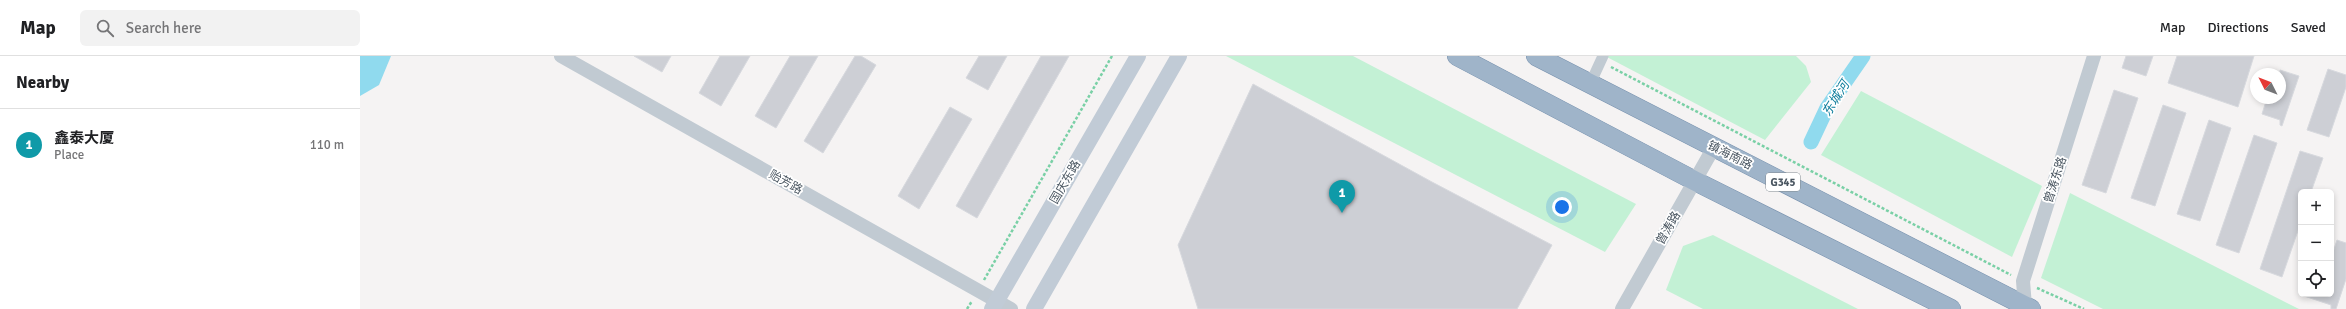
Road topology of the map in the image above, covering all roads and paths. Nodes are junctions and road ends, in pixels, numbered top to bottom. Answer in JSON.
{"nodes":[{"id":1,"x":561,"y":56,"type":"edge"},
{"id":2,"x":1112,"y":56,"type":"edge"},
{"id":3,"x":1138,"y":56,"type":"edge"},
{"id":4,"x":1179,"y":56,"type":"edge"},
{"id":5,"x":1457,"y":56,"type":"edge"},
{"id":6,"x":1536,"y":56,"type":"edge"},
{"id":7,"x":2094,"y":56,"type":"edge"},
{"id":8,"x":1602,"y":59,"type":"edge"},
{"id":9,"x":1591,"y":82,"type":"junction"},
{"id":10,"x":1714,"y":147,"type":"junction"},
{"id":11,"x":1695,"y":181,"type":"junction"},
{"id":12,"x":2023,"y":281,"type":"junction"},
{"id":13,"x":978,"y":290,"type":"junction"},
{"id":14,"x":994,"y":305,"type":"edge"},
{"id":15,"x":2028,"y":307,"type":"edge"},
{"id":16,"x":967,"y":309,"type":"edge"},
{"id":17,"x":1011,"y":309,"type":"edge"},
{"id":18,"x":1034,"y":309,"type":"edge"},
{"id":19,"x":1622,"y":309,"type":"edge"},
{"id":20,"x":1951,"y":309,"type":"edge"},
{"id":21,"x":2084,"y":309,"type":"edge"}],
"edges":[{"from":1,"to":13,"type":"street","name":"贻芳路"},
{"from":2,"to":13,"type":"path"},
{"from":3,"to":14,"type":"main road","name":"国庆东路"},
{"from":4,"to":18,"type":"main road"},
{"from":5,"to":11,"type":"highway"},
{"from":6,"to":9,"type":"highway","name":"镇海南路","number":"G345"},
{"from":7,"to":12,"type":"street","name":"曾涛东路"},
{"from":8,"to":9,"type":"street"},
{"from":8,"to":12,"type":"path"},
{"from":9,"to":10,"type":"highway","name":"镇海南路","number":"G345"},
{"from":10,"to":11,"type":"street","name":"曾涛路"},
{"from":10,"to":15,"type":"highway","name":"镇海南路","number":"G345"},
{"from":11,"to":19,"type":"street","name":"曾涛路"},
{"from":11,"to":20,"type":"highway"},
{"from":12,"to":15,"type":"street","name":"曾涛东路"},
{"from":12,"to":21,"type":"path"},
{"from":13,"to":14,"type":"street","name":"贻芳路"},
{"from":13,"to":16,"type":"path"},
{"from":14,"to":17,"type":"street","name":"贻芳路"}]}
